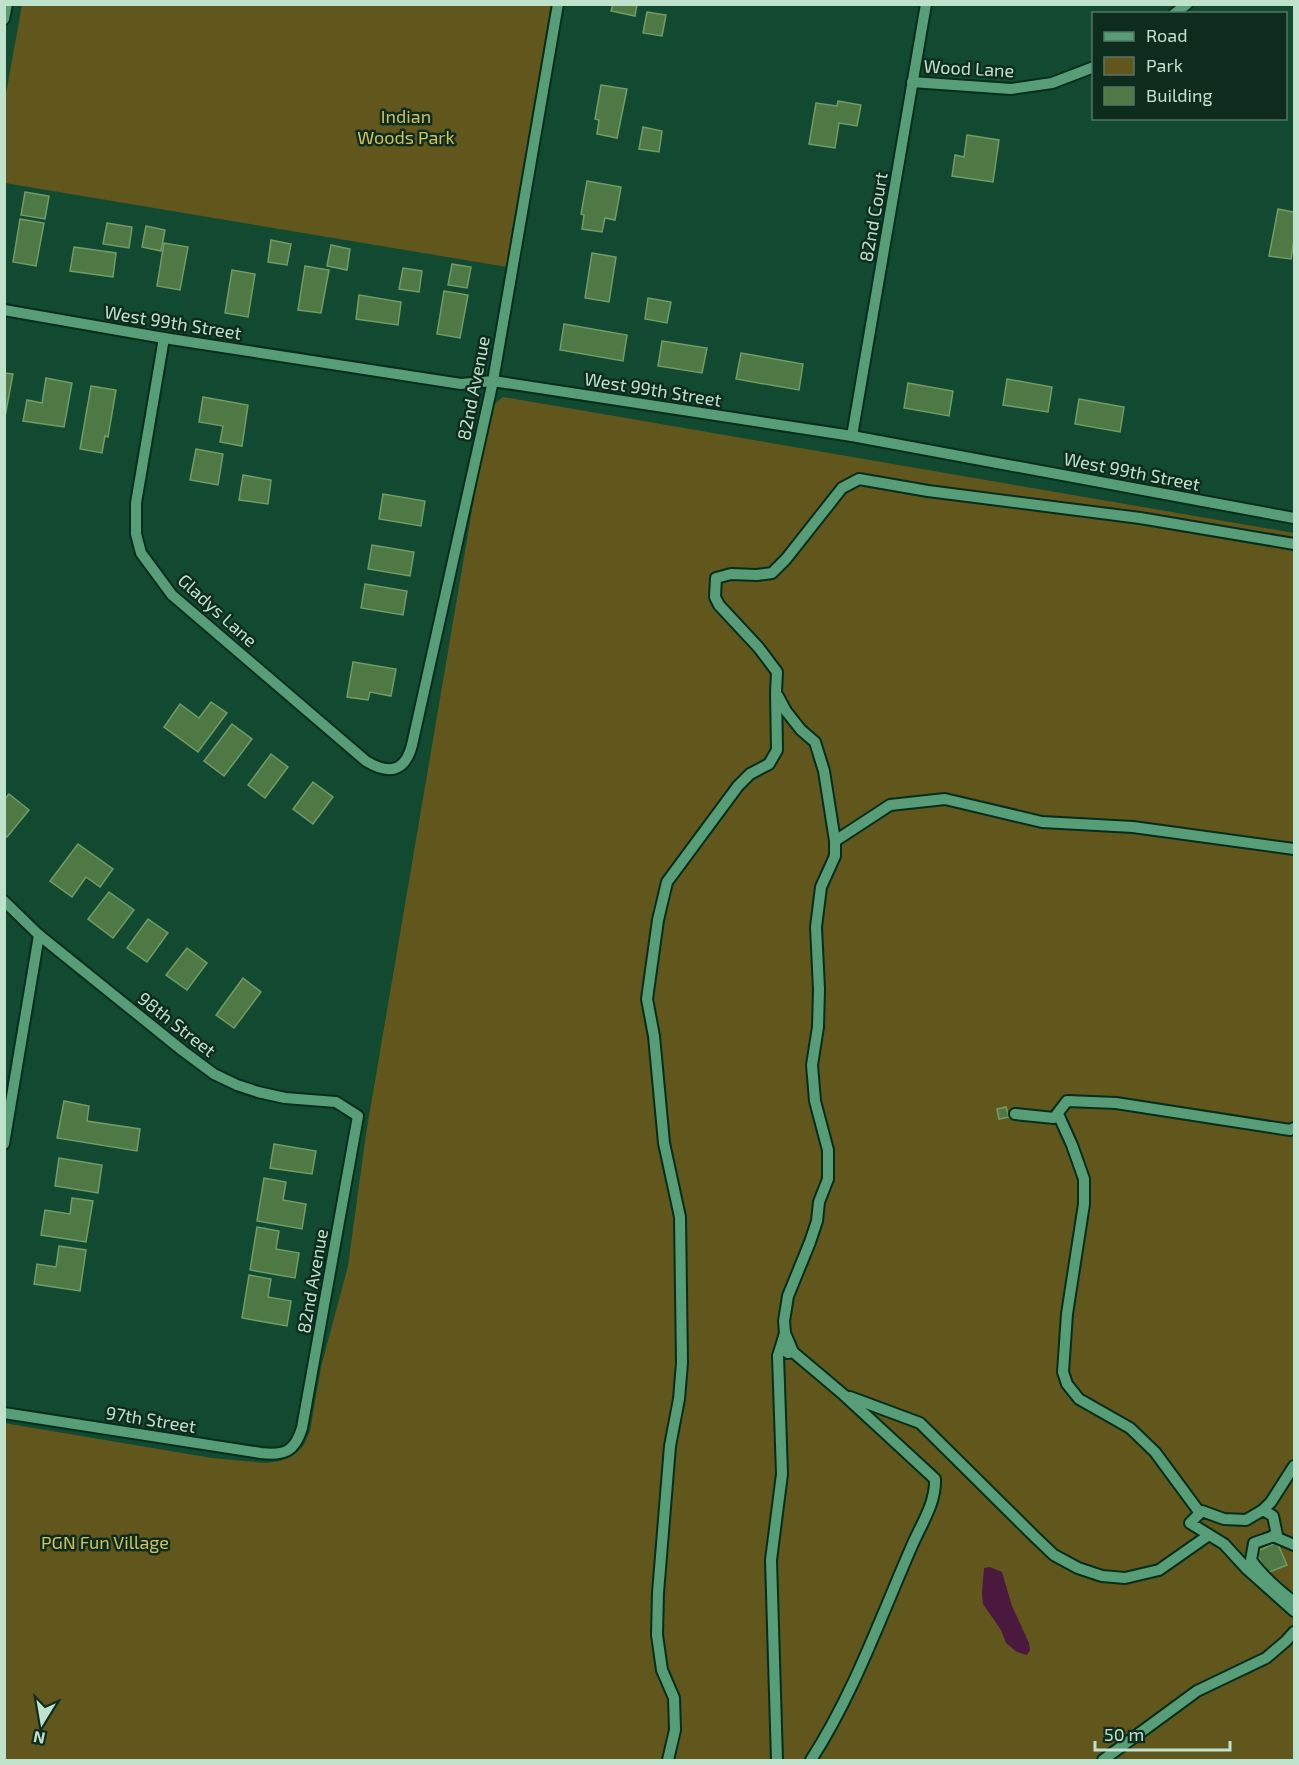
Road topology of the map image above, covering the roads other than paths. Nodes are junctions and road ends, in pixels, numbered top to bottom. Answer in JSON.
{"nodes":[{"id":1,"x":7,"y":4,"type":"edge"},
{"id":2,"x":558,"y":4,"type":"edge"},
{"id":3,"x":926,"y":4,"type":"edge"},
{"id":4,"x":4,"y":19,"type":"edge"},
{"id":5,"x":1092,"y":68,"type":"edge"},
{"id":6,"x":912,"y":82,"type":"junction"},
{"id":7,"x":4,"y":310,"type":"edge"},
{"id":8,"x":164,"y":338,"type":"junction"},
{"id":9,"x":493,"y":381,"type":"junction"},
{"id":10,"x":852,"y":436,"type":"junction"},
{"id":11,"x":1294,"y":518,"type":"edge"},
{"id":12,"x":1294,"y":544,"type":"edge"},
{"id":13,"x":776,"y":692,"type":"junction"},
{"id":14,"x":396,"y":768,"type":"joint"},
{"id":15,"x":855,"y":828,"type":"junction"},
{"id":16,"x":835,"y":841,"type":"junction"},
{"id":17,"x":1294,"y":849,"type":"edge"},
{"id":18,"x":833,"y":860,"type":"junction"},
{"id":19,"x":4,"y":901,"type":"edge"},
{"id":20,"x":39,"y":935,"type":"junction"},
{"id":21,"x":1015,"y":1114,"type":"dead end"},
{"id":22,"x":1058,"y":1114,"type":"junction"},
{"id":23,"x":358,"y":1116,"type":"joint"},
{"id":24,"x":1294,"y":1128,"type":"edge"},
{"id":25,"x":4,"y":1144,"type":"edge"},
{"id":26,"x":785,"y":1333,"type":"junction"},
{"id":27,"x":793,"y":1352,"type":"junction"},
{"id":28,"x":778,"y":1356,"type":"junction"},
{"id":29,"x":844,"y":1395,"type":"junction"},
{"id":30,"x":4,"y":1413,"type":"edge"},
{"id":31,"x":291,"y":1449,"type":"joint"},
{"id":32,"x":1294,"y":1466,"type":"edge"},
{"id":33,"x":1263,"y":1510,"type":"junction"},
{"id":34,"x":1200,"y":1513,"type":"junction"},
{"id":35,"x":1209,"y":1535,"type":"junction"},
{"id":36,"x":1273,"y":1536,"type":"junction"},
{"id":37,"x":1294,"y":1545,"type":"edge"},
{"id":38,"x":1294,"y":1602,"type":"edge"},
{"id":39,"x":1294,"y":1611,"type":"edge"},
{"id":40,"x":1294,"y":1632,"type":"edge"},
{"id":41,"x":668,"y":1761,"type":"edge"},
{"id":42,"x":777,"y":1761,"type":"edge"},
{"id":43,"x":811,"y":1761,"type":"edge"},
{"id":44,"x":1103,"y":1761,"type":"edge"}],
"edges":[{"from":1,"to":4,"type":"street"},
{"from":2,"to":9,"type":"street","name":"82nd Avenue"},
{"from":3,"to":6,"type":"street","name":"82nd Court"},
{"from":5,"to":6,"type":"street","name":"Wood Lane"},
{"from":6,"to":10,"type":"street","name":"82nd Court"},
{"from":7,"to":8,"type":"street","name":"West 99th Street"},
{"from":8,"to":9,"type":"street","name":"West 99th Street"},
{"from":8,"to":14,"type":"street","name":"Gladys Lane"},
{"from":9,"to":10,"type":"street","name":"West 99th Street"},
{"from":9,"to":14,"type":"street","name":"82nd Avenue"},
{"from":10,"to":11,"type":"street","name":"West 99th Street"},
{"from":12,"to":13,"type":"street"},
{"from":13,"to":16,"type":"street"},
{"from":13,"to":41,"type":"street"},
{"from":15,"to":16,"type":"street"},
{"from":15,"to":17,"type":"street"},
{"from":15,"to":18,"type":"street"},
{"from":16,"to":18,"type":"street"},
{"from":18,"to":26,"type":"street"},
{"from":19,"to":20,"type":"street","name":"98th Street"},
{"from":20,"to":23,"type":"street","name":"98th Street"},
{"from":20,"to":25,"type":"street"},
{"from":21,"to":22,"type":"street"},
{"from":22,"to":24,"type":"street"},
{"from":22,"to":34,"type":"street"},
{"from":23,"to":31,"type":"street","name":"82nd Avenue"},
{"from":26,"to":27,"type":"street"},
{"from":26,"to":28,"type":"street"},
{"from":27,"to":28,"type":"street"},
{"from":27,"to":29,"type":"street"},
{"from":28,"to":42,"type":"street"},
{"from":29,"to":35,"type":"street"},
{"from":29,"to":43,"type":"street"},
{"from":30,"to":31,"type":"street","name":"97th Street"},
{"from":32,"to":33,"type":"street"},
{"from":33,"to":34,"type":"street"},
{"from":33,"to":36,"type":"street"},
{"from":34,"to":35,"type":"street"},
{"from":35,"to":39,"type":"street"},
{"from":36,"to":37,"type":"street"},
{"from":36,"to":38,"type":"street"},
{"from":40,"to":44,"type":"street"}]}
